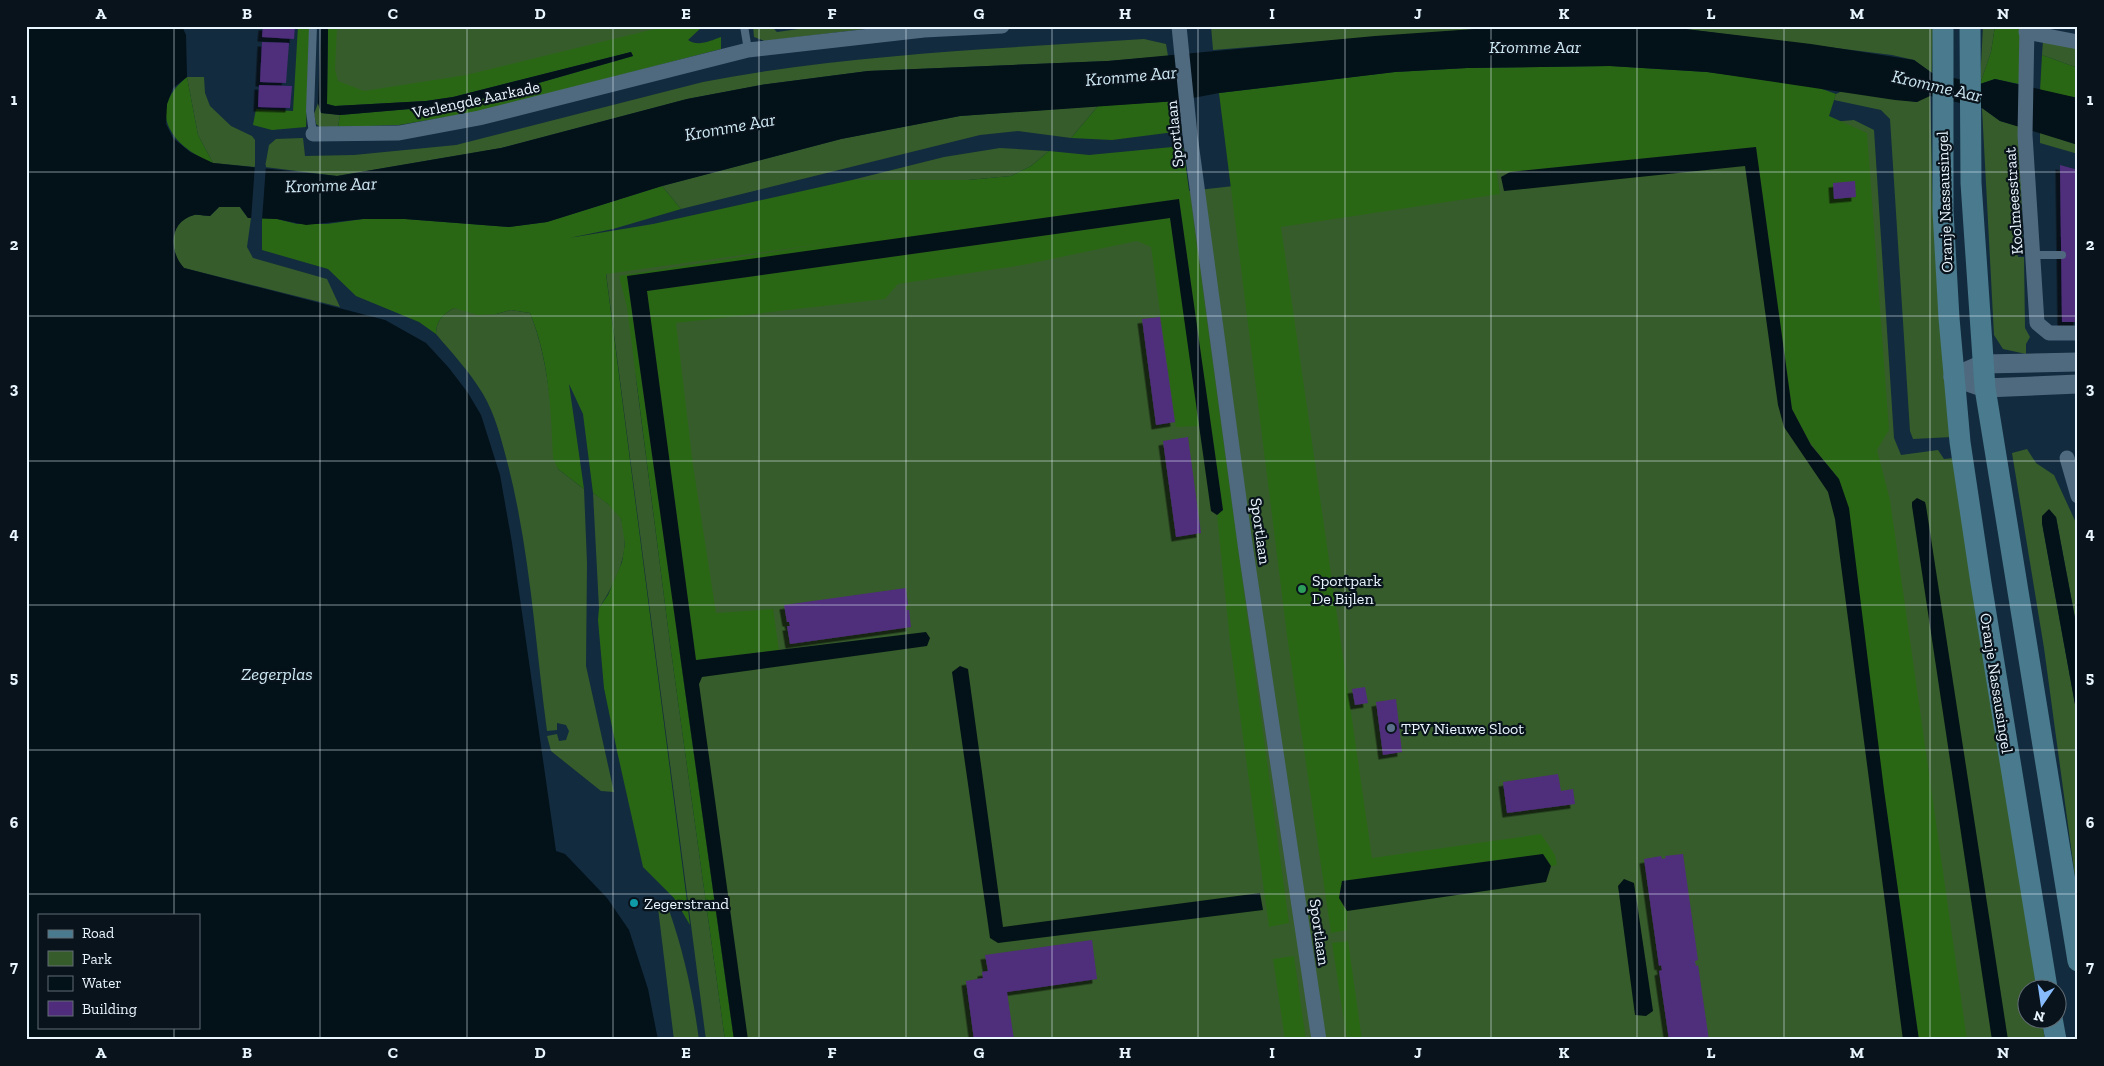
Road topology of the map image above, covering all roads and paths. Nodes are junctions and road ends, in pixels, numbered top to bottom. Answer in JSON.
{"nodes":[{"id":1,"x":313,"y":26,"type":"edge"},
{"id":2,"x":744,"y":26,"type":"edge"},
{"id":3,"x":1002,"y":26,"type":"edge"},
{"id":4,"x":1179,"y":26,"type":"edge"},
{"id":5,"x":1943,"y":26,"type":"edge"},
{"id":6,"x":1970,"y":26,"type":"edge"},
{"id":7,"x":922,"y":28,"type":"edge"},
{"id":8,"x":2027,"y":29,"type":"edge"},
{"id":9,"x":2078,"y":42,"type":"edge"},
{"id":10,"x":748,"y":50,"type":"junction"},
{"id":11,"x":313,"y":134,"type":"joint"},
{"id":12,"x":2062,"y":254,"type":"dead end"},
{"id":13,"x":2034,"y":255,"type":"junction"},
{"id":14,"x":2078,"y":333,"type":"edge"},
{"id":15,"x":2078,"y":362,"type":"edge"},
{"id":16,"x":1983,"y":364,"type":"junction"},
{"id":17,"x":1953,"y":377,"type":"junction"},
{"id":18,"x":2078,"y":384,"type":"edge"},
{"id":19,"x":1986,"y":388,"type":"junction"},
{"id":20,"x":2068,"y":458,"type":"dead end"},
{"id":21,"x":2078,"y":496,"type":"edge"},
{"id":22,"x":2078,"y":961,"type":"edge"},
{"id":23,"x":2045,"y":978,"type":"edge"},
{"id":24,"x":1319,"y":1040,"type":"edge"}],
"edges":[{"from":1,"to":11,"type":"lane","name":"Verlengde Aarkade"},
{"from":2,"to":10,"type":"lane"},
{"from":3,"to":7,"type":"street","name":"Verlengde Aarkade"},
{"from":4,"to":24,"type":"street","name":"Sportlaan"},
{"from":5,"to":17,"type":"main road","name":"Oranje Nassausingel"},
{"from":6,"to":16,"type":"main road","name":"Oranje Nassausingel"},
{"from":7,"to":10,"type":"street","name":"Verlengde Aarkade"},
{"from":8,"to":9,"type":"street"},
{"from":8,"to":13,"type":"street","name":"Koolmeesstraat"},
{"from":10,"to":11,"type":"street","name":"Verlengde Aarkade"},
{"from":12,"to":13,"type":"lane"},
{"from":13,"to":14,"type":"street","name":"Koolmeesstraat"},
{"from":15,"to":16,"type":"street"},
{"from":16,"to":17,"type":"street"},
{"from":16,"to":19,"type":"main road","name":"Oranje Nassausingel"},
{"from":17,"to":19,"type":"street"},
{"from":17,"to":23,"type":"main road","name":"Oranje Nassausingel"},
{"from":18,"to":19,"type":"street"},
{"from":19,"to":22,"type":"main road","name":"Oranje Nassausingel"},
{"from":20,"to":21,"type":"street"}]}
